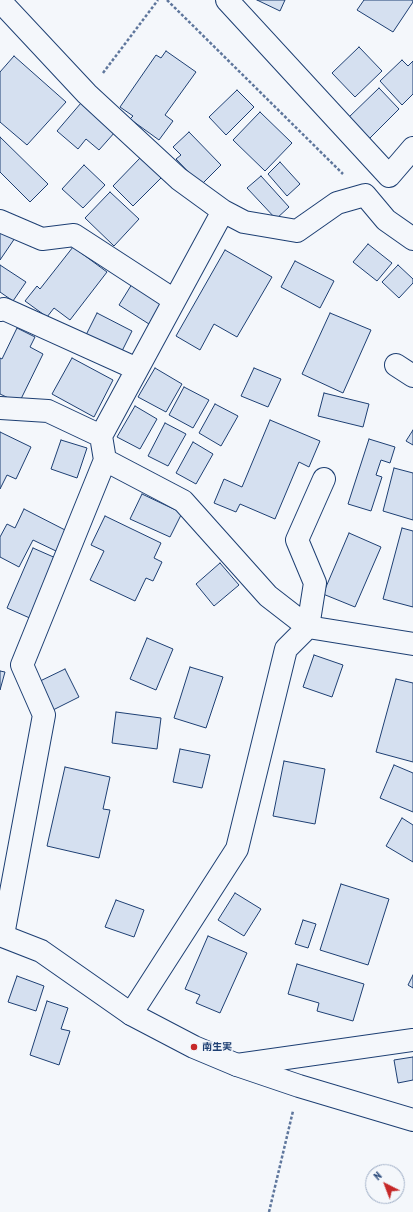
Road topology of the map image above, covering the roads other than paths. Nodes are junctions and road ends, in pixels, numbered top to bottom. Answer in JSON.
{"nodes":[{"id":1,"x":227,"y":0,"type":"edge"},
{"id":2,"x":0,"y":1,"type":"edge"},
{"id":3,"x":413,"y":148,"type":"edge"},
{"id":4,"x":389,"y":176,"type":"junction"},
{"id":5,"x":365,"y":195,"type":"junction"},
{"id":6,"x":223,"y":211,"type":"junction"},
{"id":7,"x":0,"y":221,"type":"edge"},
{"id":8,"x":413,"y":240,"type":"edge"},
{"id":9,"x":174,"y":300,"type":"junction"},
{"id":10,"x":0,"y":310,"type":"edge"},
{"id":11,"x":137,"y":369,"type":"junction"},
{"id":12,"x":0,"y":408,"type":"edge"},
{"id":13,"x":100,"y":436,"type":"junction"},
{"id":14,"x":104,"y":460,"type":"junction"},
{"id":15,"x":324,"y":478,"type":"dead end"},
{"id":16,"x":308,"y":627,"type":"junction"},
{"id":17,"x":413,"y":644,"type":"edge"},
{"id":18,"x":1,"y":935,"type":"edge"},
{"id":19,"x":131,"y":1014,"type":"junction"},
{"id":20,"x":413,"y":1040,"type":"edge"},
{"id":21,"x":237,"y":1065,"type":"junction"},
{"id":22,"x":413,"y":1120,"type":"edge"}],
"edges":[{"from":1,"to":4,"type":"street"},
{"from":2,"to":6,"type":"street"},
{"from":3,"to":4,"type":"street"},
{"from":4,"to":5,"type":"street"},
{"from":5,"to":6,"type":"street"},
{"from":5,"to":8,"type":"street"},
{"from":6,"to":9,"type":"street"},
{"from":7,"to":9,"type":"street"},
{"from":9,"to":11,"type":"street"},
{"from":10,"to":11,"type":"street"},
{"from":11,"to":13,"type":"street"},
{"from":12,"to":13,"type":"street"},
{"from":13,"to":14,"type":"street"},
{"from":14,"to":16,"type":"street"},
{"from":14,"to":18,"type":"street"},
{"from":15,"to":16,"type":"street"},
{"from":16,"to":17,"type":"street"},
{"from":16,"to":19,"type":"street"},
{"from":18,"to":19,"type":"street"},
{"from":19,"to":21,"type":"street"},
{"from":20,"to":21,"type":"street"},
{"from":21,"to":22,"type":"street"}]}
